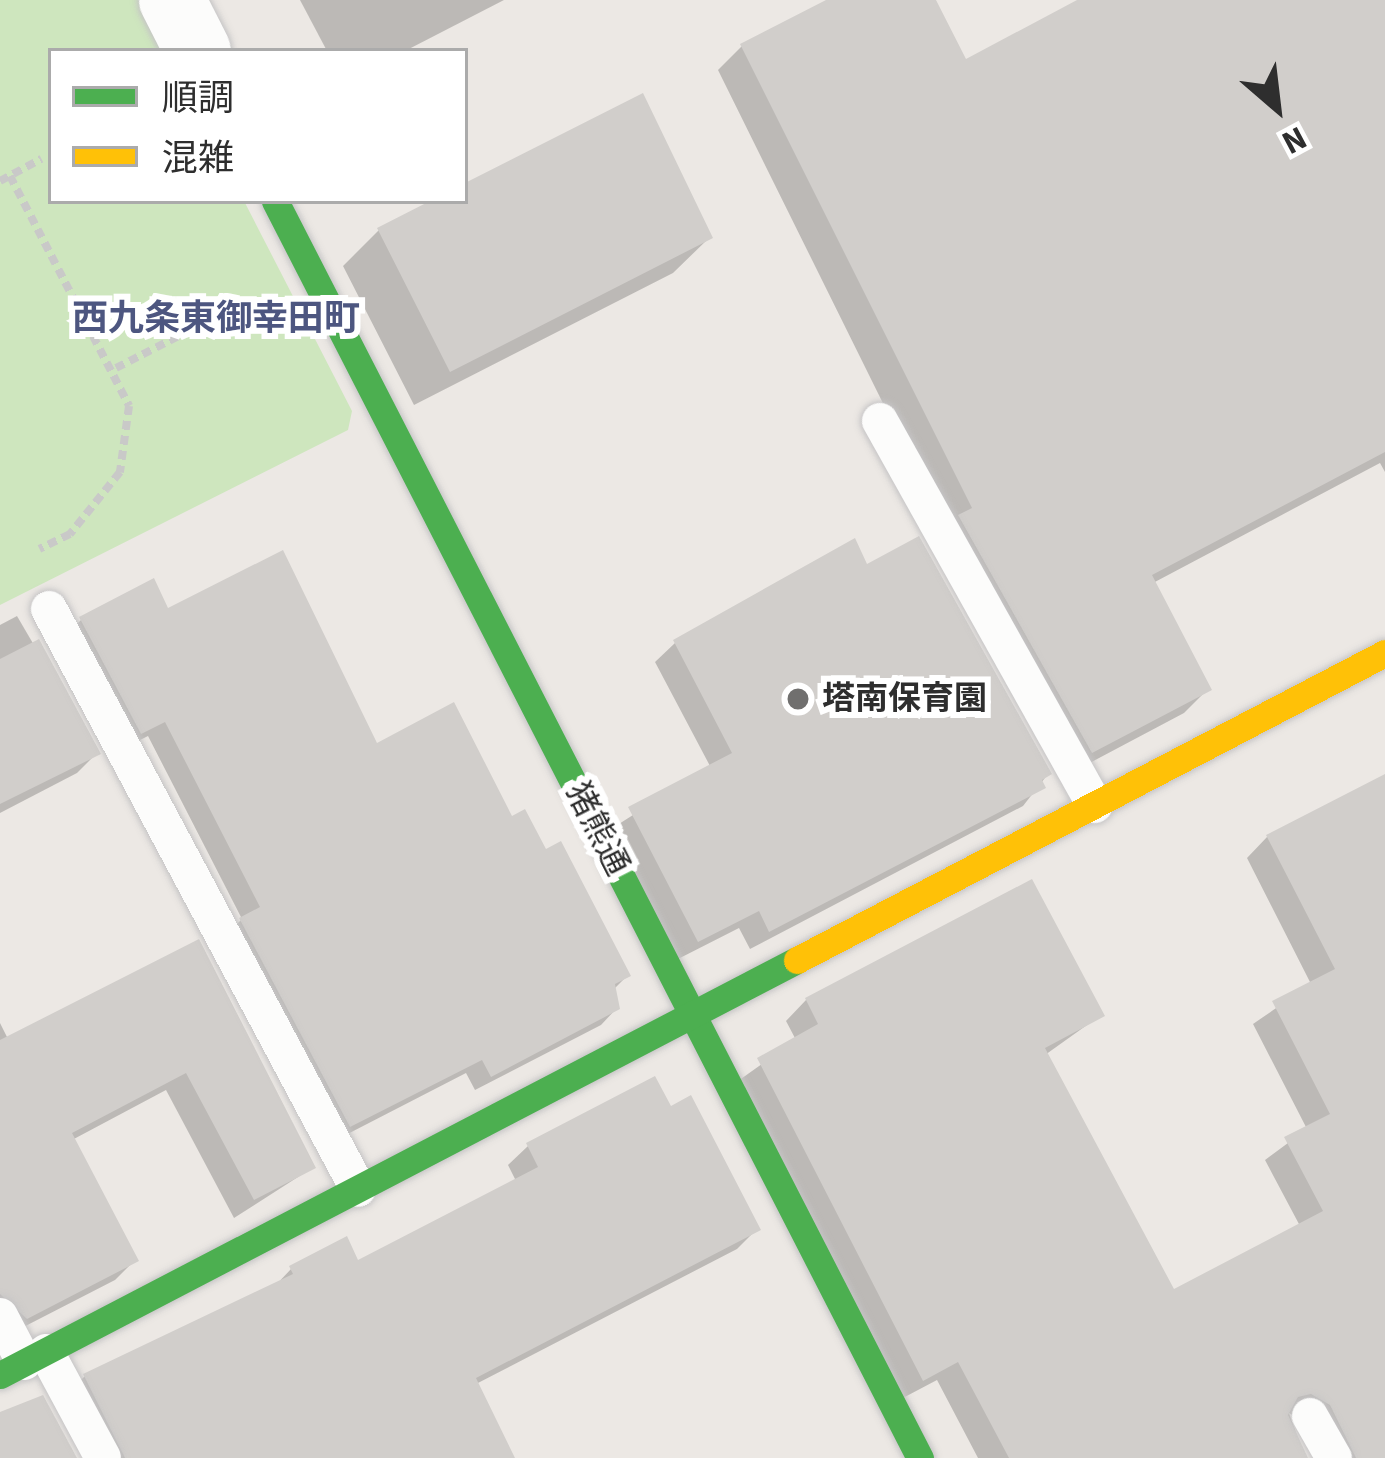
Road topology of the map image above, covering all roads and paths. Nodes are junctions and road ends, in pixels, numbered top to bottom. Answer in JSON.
{"nodes":[{"id":1,"x":172,"y":0,"type":"edge"},
{"id":2,"x":196,"y":48,"type":"edge"},
{"id":3,"x":41,"y":159,"type":"dead end"},
{"id":4,"x":10,"y":176,"type":"junction"},
{"id":5,"x":0,"y":181,"type":"edge"},
{"id":6,"x":276,"y":204,"type":"edge"},
{"id":7,"x":309,"y":268,"type":"junction"},
{"id":8,"x":116,"y":368,"type":"junction"},
{"id":9,"x":880,"y":421,"type":"dead end"},
{"id":10,"x":23,"y":557,"type":"dead end"},
{"id":11,"x":49,"y":608,"type":"dead end"},
{"id":12,"x":1385,"y":653,"type":"edge"},
{"id":13,"x":1095,"y":805,"type":"junction"},
{"id":14,"x":692,"y":1014,"type":"junction"},
{"id":15,"x":358,"y":1189,"type":"junction"},
{"id":16,"x":0,"y":1316,"type":"edge"},
{"id":17,"x":24,"y":1363,"type":"edge"},
{"id":18,"x":1310,"y":1416,"type":"dead end"},
{"id":19,"x":103,"y":1458,"type":"edge"},
{"id":20,"x":920,"y":1458,"type":"edge"},
{"id":21,"x":1334,"y":1458,"type":"edge"}],
"edges":[{"from":1,"to":2,"type":"street"},
{"from":3,"to":4,"type":"path"},
{"from":4,"to":5,"type":"path"},
{"from":4,"to":8,"type":"path"},
{"from":6,"to":7,"type":"street","name":"猪熊通"},
{"from":7,"to":8,"type":"path"},
{"from":7,"to":14,"type":"street","name":"猪熊通"},
{"from":8,"to":10,"type":"path"},
{"from":9,"to":13,"type":"lane"},
{"from":11,"to":15,"type":"lane"},
{"from":12,"to":13,"type":"street"},
{"from":13,"to":14,"type":"street"},
{"from":14,"to":15,"type":"street"},
{"from":14,"to":20,"type":"street","name":"猪熊通"},
{"from":15,"to":17,"type":"street"},
{"from":16,"to":17,"type":"lane"},
{"from":17,"to":19,"type":"lane"},
{"from":18,"to":21,"type":"lane"}]}
